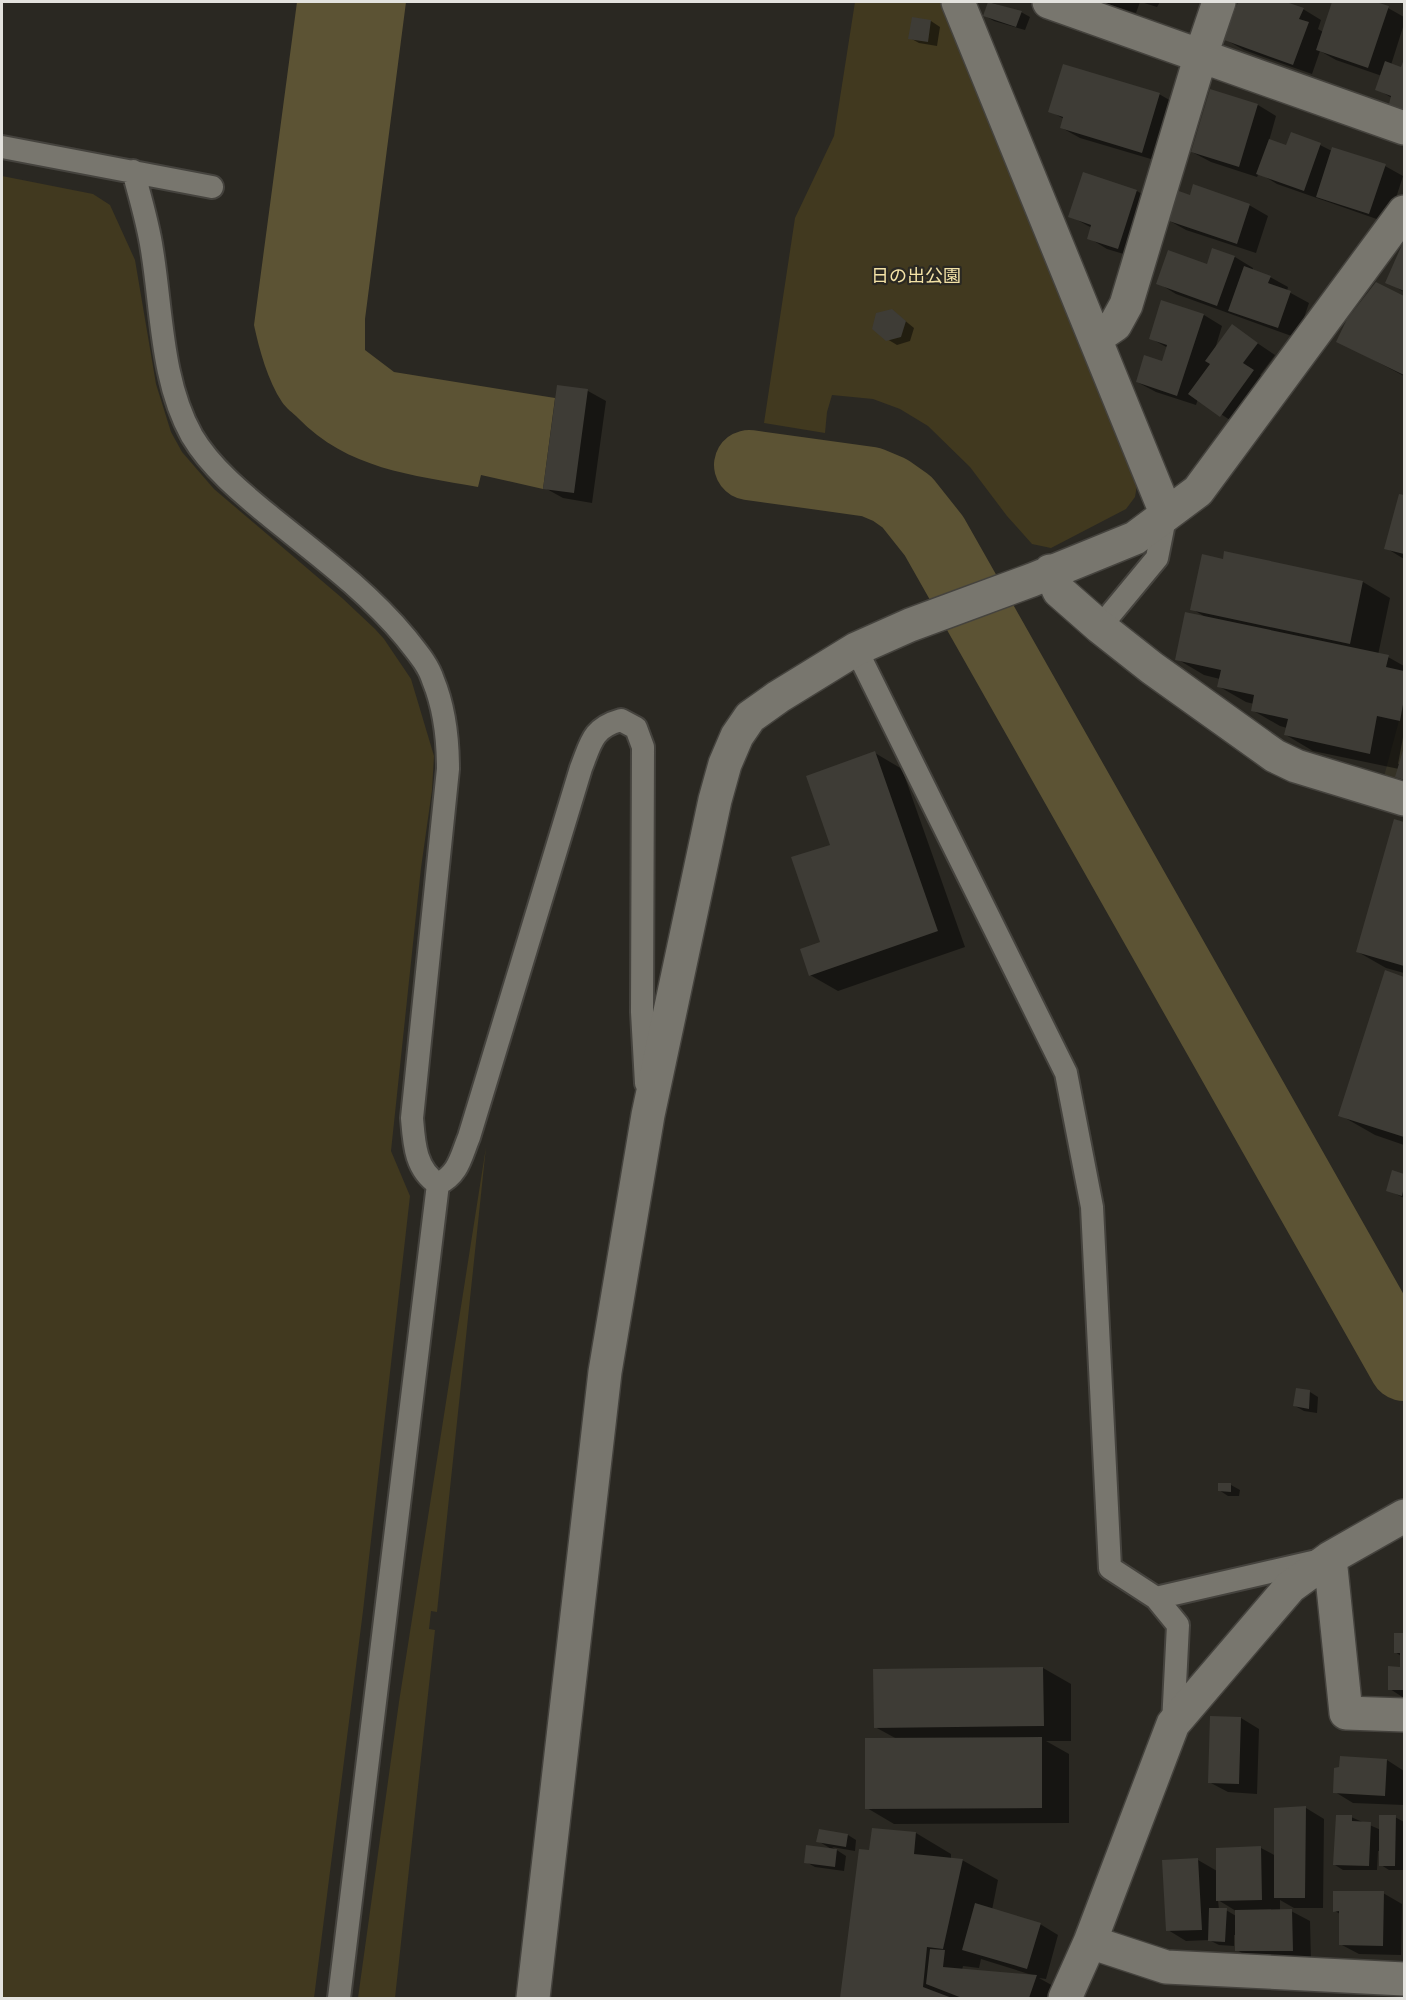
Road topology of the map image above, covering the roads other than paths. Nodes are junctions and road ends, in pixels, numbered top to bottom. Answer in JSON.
{"nodes":[{"id":1,"x":958,"y":2,"type":"edge"},
{"id":2,"x":1049,"y":2,"type":"edge"},
{"id":3,"x":1220,"y":2,"type":"edge"},
{"id":4,"x":1201,"y":55,"type":"junction"},
{"id":5,"x":1404,"y":128,"type":"edge"},
{"id":6,"x":2,"y":147,"type":"edge"},
{"id":7,"x":133,"y":171,"type":"junction"},
{"id":8,"x":212,"y":187,"type":"dead end"},
{"id":9,"x":1404,"y":212,"type":"edge"},
{"id":10,"x":1096,"y":338,"type":"junction"},
{"id":11,"x":1166,"y":513,"type":"junction"},
{"id":12,"x":1041,"y":576,"type":"junction"},
{"id":13,"x":1100,"y":627,"type":"junction"},
{"id":14,"x":856,"y":649,"type":"junction"},
{"id":15,"x":1404,"y":800,"type":"edge"},
{"id":16,"x":648,"y":1115,"type":"junction"},
{"id":17,"x":438,"y":1184,"type":"junction"},
{"id":18,"x":1404,"y":1516,"type":"edge"},
{"id":19,"x":1330,"y":1558,"type":"junction"},
{"id":20,"x":1156,"y":1598,"type":"junction"},
{"id":21,"x":1404,"y":1715,"type":"edge"},
{"id":22,"x":1173,"y":1724,"type":"junction"},
{"id":23,"x":1090,"y":1942,"type":"junction"},
{"id":24,"x":1404,"y":1979,"type":"edge"},
{"id":25,"x":339,"y":1998,"type":"edge"},
{"id":26,"x":533,"y":1998,"type":"edge"},
{"id":27,"x":1065,"y":1998,"type":"edge"}],
"edges":[{"from":1,"to":10,"type":"street"},
{"from":2,"to":4,"type":"street"},
{"from":3,"to":4,"type":"street"},
{"from":4,"to":5,"type":"street"},
{"from":4,"to":10,"type":"street"},
{"from":6,"to":7,"type":"lane"},
{"from":7,"to":8,"type":"lane"},
{"from":7,"to":17,"type":"lane"},
{"from":9,"to":11,"type":"street"},
{"from":10,"to":11,"type":"street"},
{"from":11,"to":12,"type":"street"},
{"from":11,"to":13,"type":"lane"},
{"from":12,"to":13,"type":"street"},
{"from":12,"to":14,"type":"street"},
{"from":13,"to":15,"type":"street"},
{"from":14,"to":16,"type":"street"},
{"from":14,"to":20,"type":"lane"},
{"from":16,"to":17,"type":"lane"},
{"from":16,"to":26,"type":"street"},
{"from":17,"to":25,"type":"lane"},
{"from":18,"to":19,"type":"street"},
{"from":19,"to":20,"type":"lane"},
{"from":19,"to":21,"type":"street"},
{"from":19,"to":22,"type":"street"},
{"from":20,"to":22,"type":"lane"},
{"from":22,"to":23,"type":"street"},
{"from":23,"to":24,"type":"street"},
{"from":23,"to":27,"type":"street"}]}
